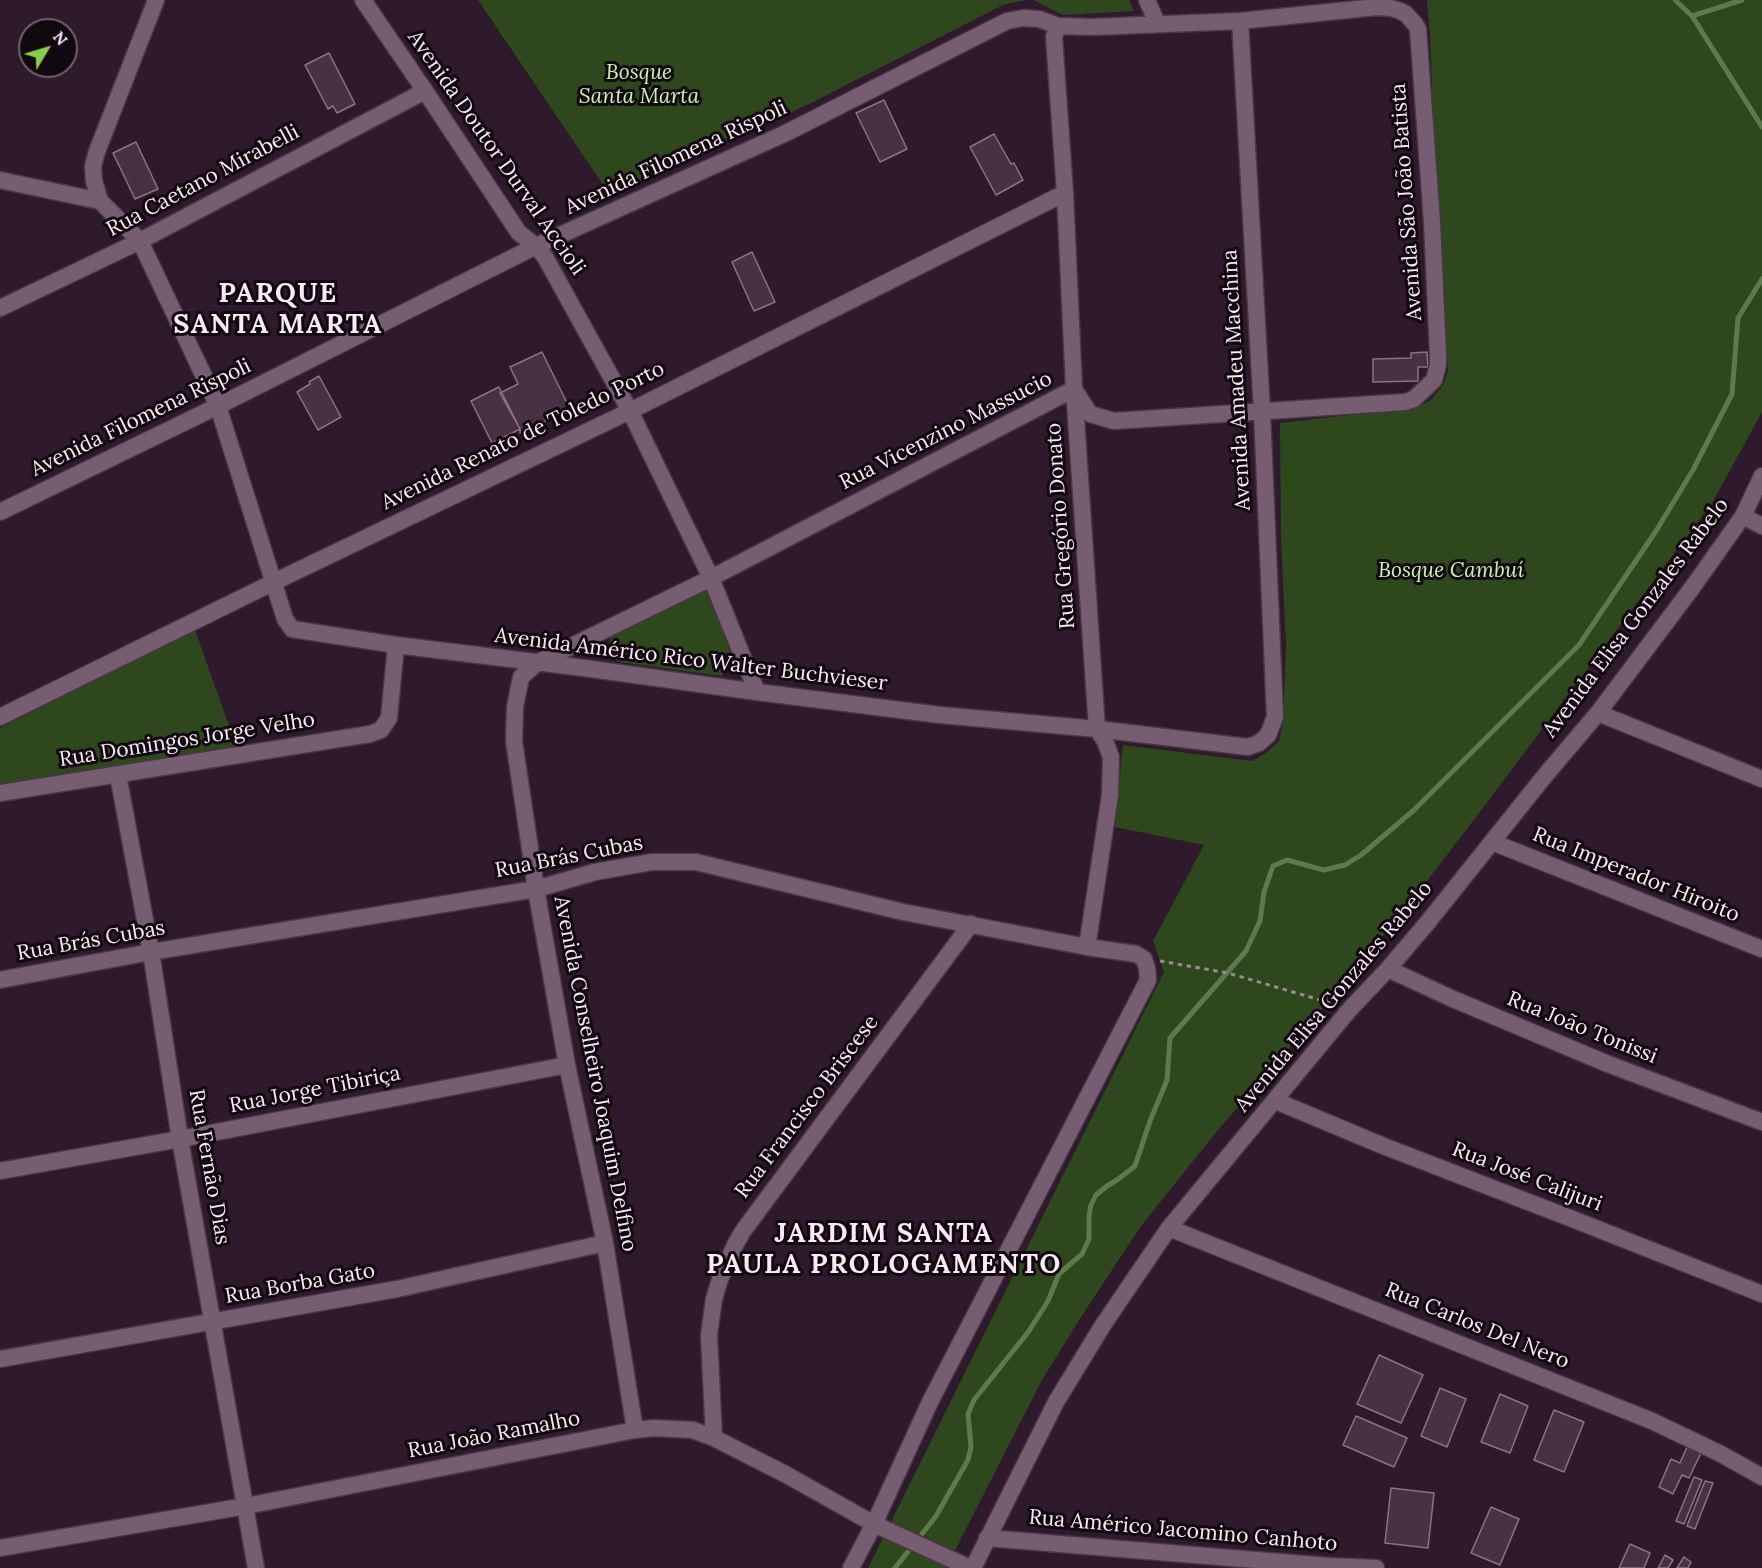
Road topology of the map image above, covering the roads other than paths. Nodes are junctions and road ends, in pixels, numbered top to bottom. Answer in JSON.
{"nodes":[{"id":1,"x":156,"y":0,"type":"edge"},
{"id":2,"x":363,"y":0,"type":"edge"},
{"id":3,"x":1147,"y":0,"type":"edge"},
{"id":4,"x":1406,"y":14,"type":"joint"},
{"id":5,"x":1240,"y":21,"type":"junction"},
{"id":6,"x":1157,"y":23,"type":"junction"},
{"id":7,"x":1058,"y":26,"type":"junction"},
{"id":8,"x":425,"y":91,"type":"junction"},
{"id":9,"x":0,"y":180,"type":"edge"},
{"id":10,"x":1065,"y":193,"type":"junction"},
{"id":11,"x":100,"y":201,"type":"junction"},
{"id":12,"x":140,"y":241,"type":"junction"},
{"id":13,"x":536,"y":246,"type":"junction"},
{"id":14,"x":0,"y":308,"type":"edge"},
{"id":15,"x":1427,"y":387,"type":"joint"},
{"id":16,"x":1074,"y":389,"type":"junction"},
{"id":17,"x":218,"y":406,"type":"junction"},
{"id":18,"x":630,"y":411,"type":"junction"},
{"id":19,"x":1262,"y":412,"type":"junction"},
{"id":20,"x":1762,"y":476,"type":"edge"},
{"id":21,"x":0,"y":512,"type":"edge"},
{"id":22,"x":1743,"y":516,"type":"junction"},
{"id":23,"x":1762,"y":526,"type":"edge"},
{"id":24,"x":711,"y":578,"type":"junction"},
{"id":25,"x":274,"y":582,"type":"junction"},
{"id":26,"x":396,"y":645,"type":"junction"},
{"id":27,"x":537,"y":663,"type":"junction"},
{"id":28,"x":757,"y":692,"type":"junction"},
{"id":29,"x":1598,"y":713,"type":"junction"},
{"id":30,"x":0,"y":717,"type":"edge"},
{"id":31,"x":1097,"y":729,"type":"junction"},
{"id":32,"x":1268,"y":735,"type":"joint"},
{"id":33,"x":118,"y":775,"type":"junction"},
{"id":34,"x":1762,"y":779,"type":"edge"},
{"id":35,"x":0,"y":793,"type":"edge"},
{"id":36,"x":1492,"y":842,"type":"junction"},
{"id":37,"x":536,"y":889,"type":"junction"},
{"id":38,"x":971,"y":924,"type":"junction"},
{"id":39,"x":1087,"y":947,"type":"junction"},
{"id":40,"x":1762,"y":949,"type":"edge"},
{"id":41,"x":151,"y":952,"type":"junction"},
{"id":42,"x":1388,"y":969,"type":"junction"},
{"id":43,"x":0,"y":980,"type":"edge"},
{"id":44,"x":567,"y":1065,"type":"junction"},
{"id":45,"x":1276,"y":1101,"type":"junction"},
{"id":46,"x":1762,"y":1122,"type":"edge"},
{"id":47,"x":180,"y":1139,"type":"junction"},
{"id":48,"x":0,"y":1171,"type":"edge"},
{"id":49,"x":1170,"y":1228,"type":"junction"},
{"id":50,"x":605,"y":1243,"type":"junction"},
{"id":51,"x":1762,"y":1294,"type":"edge"},
{"id":52,"x":213,"y":1322,"type":"junction"},
{"id":53,"x":0,"y":1359,"type":"edge"},
{"id":54,"x":635,"y":1430,"type":"junction"},
{"id":55,"x":714,"y":1438,"type":"junction"},
{"id":56,"x":1762,"y":1477,"type":"edge"},
{"id":57,"x":246,"y":1506,"type":"junction"},
{"id":58,"x":874,"y":1524,"type":"junction"},
{"id":59,"x":987,"y":1538,"type":"junction"},
{"id":60,"x":0,"y":1548,"type":"edge"},
{"id":61,"x":256,"y":1568,"type":"edge"},
{"id":62,"x":851,"y":1568,"type":"edge"},
{"id":63,"x":972,"y":1568,"type":"edge"},
{"id":64,"x":1376,"y":1568,"type":"edge"}],
"edges":[{"from":1,"to":11,"type":"street"},
{"from":2,"to":8,"type":"street","name":"Avenida Doutor Durval Accioli"},
{"from":3,"to":6,"type":"street"},
{"from":4,"to":5,"type":"street","name":"Avenida Filomena Rispoli"},
{"from":4,"to":15,"type":"street","name":"Avenida São João Batista"},
{"from":5,"to":6,"type":"street","name":"Avenida Filomena Rispoli"},
{"from":5,"to":19,"type":"street","name":"Avenida Amadeu Macchina"},
{"from":6,"to":7,"type":"street","name":"Avenida Filomena Rispoli"},
{"from":7,"to":10,"type":"street","name":"Rua Gregório Donato"},
{"from":7,"to":13,"type":"street","name":"Avenida Filomena Rispoli"},
{"from":8,"to":12,"type":"street","name":"Rua Caetano Mirabelli"},
{"from":8,"to":13,"type":"street","name":"Avenida Doutor Durval Accioli"},
{"from":9,"to":11,"type":"street"},
{"from":10,"to":16,"type":"street","name":"Rua Gregório Donato"},
{"from":10,"to":18,"type":"street","name":"Avenida Renato de Toledo Porto"},
{"from":11,"to":12,"type":"street"},
{"from":12,"to":14,"type":"street","name":"Rua Caetano Mirabelli"},
{"from":12,"to":17,"type":"street"},
{"from":13,"to":17,"type":"street","name":"Avenida Filomena Rispoli"},
{"from":13,"to":18,"type":"street","name":"Avenida Doutor Durval Accioli"},
{"from":15,"to":19,"type":"street","name":"Rua Vicenzino Massucio"},
{"from":16,"to":19,"type":"street","name":"Rua Vicenzino Massucio"},
{"from":16,"to":24,"type":"street","name":"Rua Vicenzino Massucio"},
{"from":16,"to":31,"type":"street","name":"Rua Gregório Donato"},
{"from":17,"to":21,"type":"street","name":"Avenida Filomena Rispoli"},
{"from":17,"to":25,"type":"street"},
{"from":18,"to":24,"type":"street","name":"Avenida Doutor Durval Accioli"},
{"from":18,"to":25,"type":"street","name":"Avenida Renato de Toledo Porto"},
{"from":19,"to":32,"type":"street","name":"Avenida Amadeu Macchina"},
{"from":20,"to":22,"type":"street","name":"Avenida Elisa Gonzales Rabelo"},
{"from":22,"to":23,"type":"street"},
{"from":22,"to":29,"type":"street","name":"Avenida Elisa Gonzales Rabelo"},
{"from":24,"to":27,"type":"street","name":"Rua Vicenzino Massucio"},
{"from":24,"to":28,"type":"street","name":"Avenida Doutor Durval Accioli"},
{"from":25,"to":26,"type":"street","name":"Avenida Américo Rico Walter Buchvieser"},
{"from":25,"to":30,"type":"street","name":"Avenida Renato de Toledo Porto"},
{"from":26,"to":27,"type":"street","name":"Avenida Américo Rico Walter Buchvieser"},
{"from":26,"to":33,"type":"street","name":"Rua Domingos Jorge Velho"},
{"from":27,"to":28,"type":"street","name":"Avenida Américo Rico Walter Buchvieser"},
{"from":27,"to":37,"type":"street","name":"Avenida Conselheiro Joaquim Delfino"},
{"from":28,"to":31,"type":"street","name":"Avenida Américo Rico Walter Buchvieser"},
{"from":29,"to":34,"type":"street"},
{"from":29,"to":36,"type":"street","name":"Avenida Elisa Gonzales Rabelo"},
{"from":31,"to":32,"type":"street","name":"Avenida Américo Rico Walter Buchvieser"},
{"from":31,"to":39,"type":"street","name":"Rua Gregório Donato"},
{"from":33,"to":35,"type":"street","name":"Rua Domingos Jorge Velho"},
{"from":33,"to":41,"type":"street","name":"Rua Fernão Dias"},
{"from":36,"to":40,"type":"street","name":"Rua Imperador Hiroito"},
{"from":36,"to":42,"type":"street","name":"Avenida Elisa Gonzales Rabelo"},
{"from":37,"to":38,"type":"street","name":"Rua Brás Cubas"},
{"from":37,"to":41,"type":"street","name":"Rua Brás Cubas"},
{"from":37,"to":44,"type":"street","name":"Avenida Conselheiro Joaquim Delfino"},
{"from":38,"to":39,"type":"street","name":"Rua Brás Cubas"},
{"from":38,"to":55,"type":"street","name":"Rua Francisco Briscese"},
{"from":39,"to":58,"type":"street","name":"Rua Brás Cubas"},
{"from":41,"to":43,"type":"street","name":"Rua Brás Cubas"},
{"from":41,"to":47,"type":"street","name":"Rua Fernão Dias"},
{"from":42,"to":45,"type":"street","name":"Avenida Elisa Gonzales Rabelo"},
{"from":42,"to":46,"type":"street","name":"Rua João Tonissi"},
{"from":44,"to":47,"type":"street","name":"Rua Jorge Tibiriça"},
{"from":44,"to":50,"type":"street","name":"Avenida Conselheiro Joaquim Delfino"},
{"from":45,"to":49,"type":"street","name":"Avenida Elisa Gonzales Rabelo"},
{"from":45,"to":51,"type":"street","name":"Rua José Calijuri"},
{"from":47,"to":48,"type":"street","name":"Rua Jorge Tibiriça"},
{"from":47,"to":52,"type":"street","name":"Rua Fernão Dias"},
{"from":49,"to":56,"type":"street","name":"Rua Carlos Del Nero"},
{"from":49,"to":59,"type":"street","name":"Avenida Elisa Gonzales Rabelo"},
{"from":50,"to":52,"type":"street","name":"Rua Borba Gato"},
{"from":50,"to":54,"type":"street","name":"Avenida Conselheiro Joaquim Delfino"},
{"from":52,"to":53,"type":"street","name":"Rua Borba Gato"},
{"from":52,"to":57,"type":"street","name":"Rua Fernão Dias"},
{"from":54,"to":55,"type":"street","name":"Rua João Ramalho"},
{"from":54,"to":57,"type":"street","name":"Rua João Ramalho"},
{"from":55,"to":58,"type":"street","name":"Rua João Ramalho"},
{"from":57,"to":60,"type":"street","name":"Rua João Ramalho"},
{"from":57,"to":61,"type":"street","name":"Rua Fernão Dias"},
{"from":58,"to":62,"type":"street"},
{"from":58,"to":63,"type":"street","name":"Rua João Ramalho"},
{"from":59,"to":63,"type":"street","name":"Avenida Elisa Gonzales Rabelo"},
{"from":59,"to":64,"type":"street","name":"Rua Américo Jacomino Canhoto"}]}
